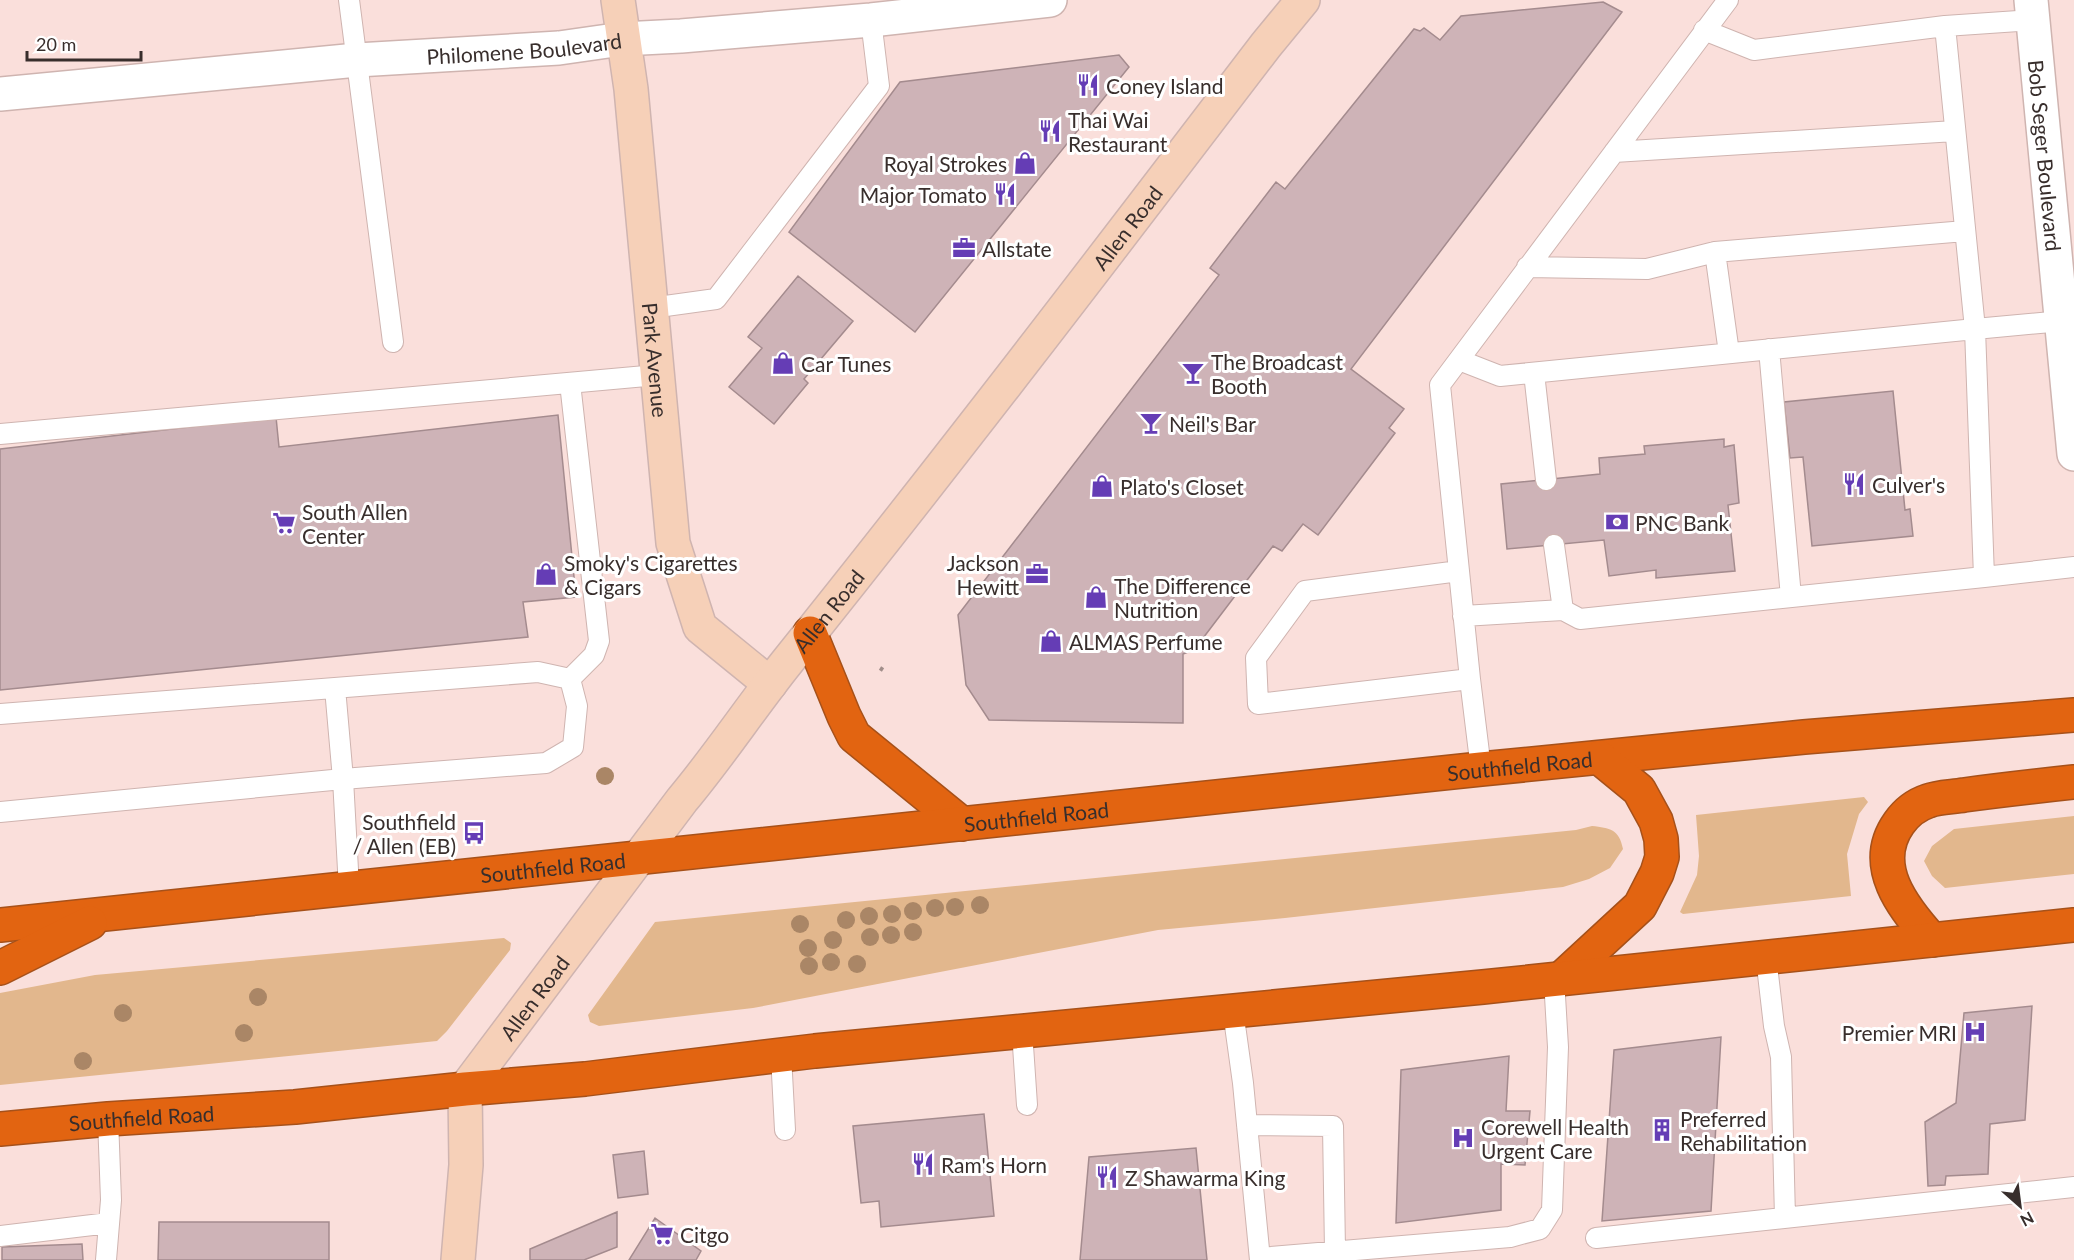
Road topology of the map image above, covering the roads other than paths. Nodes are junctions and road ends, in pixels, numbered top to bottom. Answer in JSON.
{"nodes":[{"id":1,"x":350,"y":0,"type":"edge"},
{"id":2,"x":618,"y":0,"type":"edge"},
{"id":3,"x":1050,"y":0,"type":"edge"},
{"id":4,"x":1303,"y":0,"type":"edge"},
{"id":5,"x":1728,"y":0,"type":"edge"},
{"id":6,"x":2032,"y":10,"type":"edge"},
{"id":7,"x":857,"y":14,"type":"edge"},
{"id":8,"x":1945,"y":26,"type":"junction"},
{"id":9,"x":1704,"y":30,"type":"junction"},
{"id":10,"x":622,"y":39,"type":"junction"},
{"id":11,"x":357,"y":60,"type":"junction"},
{"id":12,"x":0,"y":94,"type":"edge"},
{"id":13,"x":1955,"y":131,"type":"junction"},
{"id":14,"x":1614,"y":152,"type":"junction"},
{"id":15,"x":1965,"y":231,"type":"junction"},
{"id":16,"x":1715,"y":252,"type":"junction"},
{"id":17,"x":2065,"y":264,"type":"edge"},
{"id":18,"x":1527,"y":267,"type":"junction"},
{"id":19,"x":651,"y":308,"type":"junction"},
{"id":20,"x":2062,"y":321,"type":"junction"},
{"id":21,"x":1975,"y":329,"type":"junction"},
{"id":22,"x":393,"y":342,"type":"dead end"},
{"id":23,"x":1769,"y":349,"type":"junction"},
{"id":24,"x":1729,"y":353,"type":"junction"},
{"id":25,"x":1459,"y":360,"type":"junction"},
{"id":26,"x":1534,"y":373,"type":"junction"},
{"id":27,"x":657,"y":375,"type":"junction"},
{"id":28,"x":570,"y":383,"type":"junction"},
{"id":29,"x":0,"y":434,"type":"edge"},
{"id":30,"x":2074,"y":454,"type":"edge"},
{"id":31,"x":1546,"y":480,"type":"dead end"},
{"id":32,"x":1554,"y":545,"type":"dead end"},
{"id":33,"x":2074,"y":567,"type":"edge"},
{"id":34,"x":1459,"y":571,"type":"junction"},
{"id":35,"x":1984,"y":577,"type":"junction"},
{"id":36,"x":1791,"y":597,"type":"junction"},
{"id":37,"x":1563,"y":610,"type":"junction"},
{"id":38,"x":1464,"y":616,"type":"junction"},
{"id":39,"x":810,"y":633,"type":"junction"},
{"id":40,"x":570,"y":679,"type":"junction"},
{"id":41,"x":1470,"y":679,"type":"junction"},
{"id":42,"x":770,"y":684,"type":"junction"},
{"id":43,"x":335,"y":687,"type":"junction"},
{"id":44,"x":0,"y":714,"type":"edge"},
{"id":45,"x":2074,"y":715,"type":"edge"},
{"id":46,"x":1600,"y":758,"type":"junction"},
{"id":47,"x":1481,"y":769,"type":"junction"},
{"id":48,"x":344,"y":779,"type":"junction"},
{"id":49,"x":2074,"y":782,"type":"edge"},
{"id":50,"x":0,"y":812,"type":"edge"},
{"id":51,"x":962,"y":824,"type":"junction"},
{"id":52,"x":640,"y":858,"type":"junction"},
{"id":53,"x":349,"y":888,"type":"junction"},
{"id":54,"x":108,"y":914,"type":"junction"},
{"id":55,"x":0,"y":925,"type":"edge"},
{"id":56,"x":2074,"y":925,"type":"edge"},
{"id":57,"x":1932,"y":940,"type":"junction"},
{"id":58,"x":1766,"y":957,"type":"junction"},
{"id":59,"x":0,"y":968,"type":"edge"},
{"id":60,"x":1558,"y":979,"type":"junction"},
{"id":61,"x":1233,"y":1011,"type":"junction"},
{"id":62,"x":1022,"y":1031,"type":"junction"},
{"id":63,"x":781,"y":1055,"type":"junction"},
{"id":64,"x":465,"y":1089,"type":"junction"},
{"id":65,"x":1027,"y":1105,"type":"dead end"},
{"id":66,"x":108,"y":1119,"type":"junction"},
{"id":67,"x":1247,"y":1125,"type":"junction"},
{"id":68,"x":0,"y":1129,"type":"edge"},
{"id":69,"x":785,"y":1130,"type":"dead end"},
{"id":70,"x":2074,"y":1187,"type":"edge"},
{"id":71,"x":1785,"y":1218,"type":"junction"},
{"id":72,"x":109,"y":1223,"type":"junction"},
{"id":73,"x":0,"y":1236,"type":"edge"},
{"id":74,"x":1596,"y":1238,"type":"dead end"},
{"id":75,"x":1335,"y":1251,"type":"junction"},
{"id":76,"x":1260,"y":1259,"type":"edge"},
{"id":77,"x":106,"y":1260,"type":"edge"},
{"id":78,"x":458,"y":1260,"type":"edge"}],
"edges":[{"from":1,"to":11,"type":"lane"},
{"from":2,"to":10,"type":"main road","name":"Park Avenue"},
{"from":3,"to":7,"type":"street","name":"Philomene Boulevard"},
{"from":4,"to":39,"type":"main road","name":"Allen Road"},
{"from":5,"to":9,"type":"lane"},
{"from":6,"to":8,"type":"lane"},
{"from":6,"to":17,"type":"street","name":"Bob Seger Boulevard"},
{"from":7,"to":10,"type":"street","name":"Philomene Boulevard"},
{"from":7,"to":19,"type":"lane"},
{"from":8,"to":9,"type":"lane"},
{"from":8,"to":13,"type":"lane"},
{"from":9,"to":14,"type":"lane"},
{"from":10,"to":11,"type":"street","name":"Philomene Boulevard"},
{"from":10,"to":19,"type":"main road","name":"Park Avenue"},
{"from":11,"to":12,"type":"street","name":"Philomene Boulevard"},
{"from":11,"to":22,"type":"lane"},
{"from":13,"to":14,"type":"lane"},
{"from":13,"to":15,"type":"lane"},
{"from":14,"to":18,"type":"lane"},
{"from":15,"to":16,"type":"lane"},
{"from":15,"to":21,"type":"lane"},
{"from":16,"to":18,"type":"lane"},
{"from":16,"to":24,"type":"lane"},
{"from":17,"to":20,"type":"street","name":"Bob Seger Boulevard"},
{"from":18,"to":25,"type":"lane"},
{"from":19,"to":27,"type":"main road","name":"Park Avenue"},
{"from":20,"to":21,"type":"lane"},
{"from":20,"to":30,"type":"street","name":"Bob Seger Boulevard"},
{"from":21,"to":23,"type":"lane"},
{"from":21,"to":35,"type":"lane"},
{"from":23,"to":24,"type":"lane"},
{"from":23,"to":36,"type":"lane"},
{"from":24,"to":26,"type":"lane"},
{"from":25,"to":26,"type":"lane"},
{"from":25,"to":34,"type":"lane"},
{"from":26,"to":31,"type":"lane"},
{"from":27,"to":28,"type":"lane"},
{"from":27,"to":42,"type":"main road","name":"Park Avenue"},
{"from":28,"to":29,"type":"lane"},
{"from":28,"to":40,"type":"lane"},
{"from":32,"to":37,"type":"lane"},
{"from":33,"to":35,"type":"lane"},
{"from":34,"to":38,"type":"lane"},
{"from":34,"to":41,"type":"lane"},
{"from":35,"to":36,"type":"lane"},
{"from":36,"to":37,"type":"lane"},
{"from":37,"to":38,"type":"lane"},
{"from":38,"to":41,"type":"lane"},
{"from":39,"to":42,"type":"main road","name":"Allen Road"},
{"from":39,"to":51,"type":"highway"},
{"from":40,"to":43,"type":"lane"},
{"from":40,"to":48,"type":"lane"},
{"from":41,"to":47,"type":"lane"},
{"from":42,"to":52,"type":"main road","name":"Allen Road"},
{"from":43,"to":44,"type":"lane"},
{"from":43,"to":48,"type":"lane"},
{"from":45,"to":46,"type":"highway","name":"Southfield Road"},
{"from":46,"to":47,"type":"highway","name":"Southfield Road"},
{"from":46,"to":60,"type":"highway"},
{"from":47,"to":51,"type":"highway","name":"Southfield Road"},
{"from":48,"to":50,"type":"lane"},
{"from":48,"to":53,"type":"lane"},
{"from":49,"to":57,"type":"highway"},
{"from":51,"to":52,"type":"highway","name":"Southfield Road"},
{"from":52,"to":53,"type":"highway","name":"Southfield Road"},
{"from":52,"to":64,"type":"main road","name":"Allen Road"},
{"from":53,"to":54,"type":"highway","name":"Southfield Road"},
{"from":54,"to":55,"type":"highway","name":"Southfield Road"},
{"from":54,"to":59,"type":"highway"},
{"from":56,"to":57,"type":"highway","name":"Southfield Road"},
{"from":57,"to":58,"type":"highway","name":"Southfield Road"},
{"from":58,"to":60,"type":"highway","name":"Southfield Road"},
{"from":58,"to":71,"type":"lane"},
{"from":60,"to":61,"type":"highway","name":"Southfield Road"},
{"from":60,"to":75,"type":"lane"},
{"from":61,"to":62,"type":"highway","name":"Southfield Road"},
{"from":61,"to":67,"type":"lane"},
{"from":62,"to":63,"type":"highway","name":"Southfield Road"},
{"from":62,"to":65,"type":"lane"},
{"from":63,"to":64,"type":"highway","name":"Southfield Road"},
{"from":63,"to":69,"type":"lane"},
{"from":64,"to":66,"type":"highway","name":"Southfield Road"},
{"from":64,"to":78,"type":"main road"},
{"from":66,"to":68,"type":"highway","name":"Southfield Road"},
{"from":66,"to":72,"type":"lane"},
{"from":67,"to":75,"type":"lane"},
{"from":67,"to":76,"type":"lane"},
{"from":70,"to":71,"type":"lane"},
{"from":71,"to":74,"type":"lane"},
{"from":72,"to":73,"type":"lane"},
{"from":72,"to":77,"type":"lane"},
{"from":75,"to":76,"type":"lane"}]}
